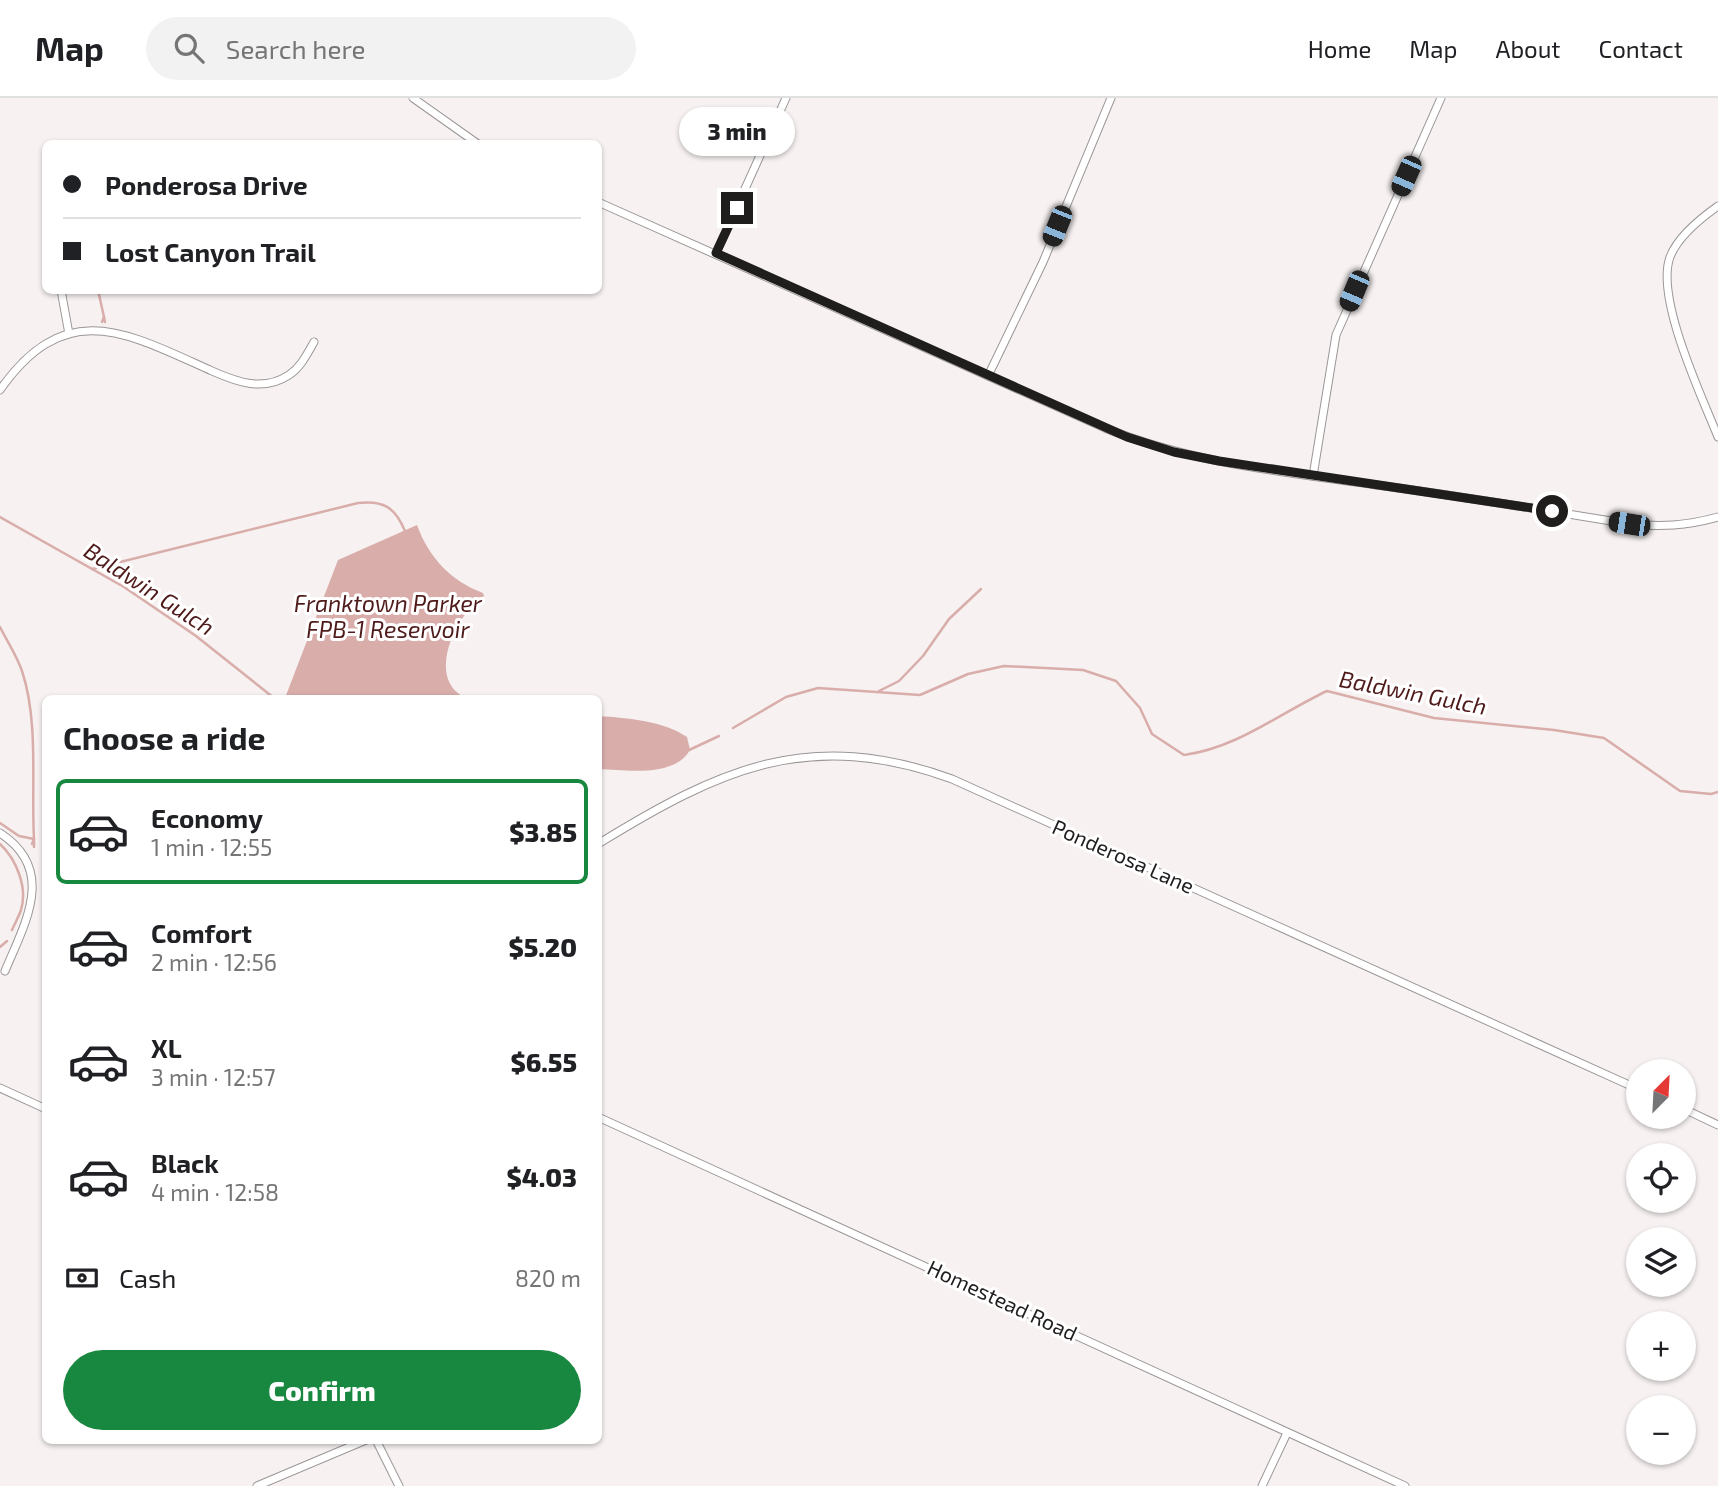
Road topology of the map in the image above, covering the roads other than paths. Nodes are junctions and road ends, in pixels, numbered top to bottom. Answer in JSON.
{"nodes":[{"id":1,"x":413,"y":98,"type":"edge"},
{"id":2,"x":786,"y":98,"type":"edge"},
{"id":3,"x":1111,"y":98,"type":"edge"},
{"id":4,"x":1441,"y":98,"type":"edge"},
{"id":5,"x":472,"y":140,"type":"edge"},
{"id":6,"x":602,"y":204,"type":"edge"},
{"id":7,"x":1718,"y":206,"type":"edge"},
{"id":8,"x":716,"y":253,"type":"junction"},
{"id":9,"x":62,"y":294,"type":"edge"},
{"id":10,"x":69,"y":334,"type":"junction"},
{"id":11,"x":314,"y":342,"type":"dead end"},
{"id":12,"x":988,"y":376,"type":"junction"},
{"id":13,"x":0,"y":390,"type":"edge"},
{"id":14,"x":1718,"y":438,"type":"edge"},
{"id":15,"x":1313,"y":476,"type":"junction"},
{"id":16,"x":1718,"y":517,"type":"edge"},
{"id":17,"x":0,"y":832,"type":"edge"},
{"id":18,"x":602,"y":842,"type":"edge"},
{"id":19,"x":5,"y":971,"type":"dead end"},
{"id":20,"x":1626,"y":1084,"type":"edge"},
{"id":21,"x":0,"y":1088,"type":"edge"},
{"id":22,"x":42,"y":1107,"type":"edge"},
{"id":23,"x":1696,"y":1115,"type":"edge"},
{"id":24,"x":602,"y":1119,"type":"edge"},
{"id":25,"x":1718,"y":1125,"type":"edge"},
{"id":26,"x":1287,"y":1433,"type":"junction"},
{"id":27,"x":357,"y":1444,"type":"edge"},
{"id":28,"x":378,"y":1444,"type":"edge"},
{"id":29,"x":257,"y":1486,"type":"edge"},
{"id":30,"x":399,"y":1486,"type":"edge"},
{"id":31,"x":1262,"y":1486,"type":"edge"},
{"id":32,"x":1405,"y":1486,"type":"edge"}],
"edges":[{"from":1,"to":5,"type":"street"},
{"from":2,"to":8,"type":"street"},
{"from":3,"to":12,"type":"street"},
{"from":4,"to":15,"type":"street"},
{"from":6,"to":8,"type":"street"},
{"from":7,"to":14,"type":"street"},
{"from":8,"to":12,"type":"street"},
{"from":9,"to":10,"type":"street"},
{"from":10,"to":11,"type":"street"},
{"from":10,"to":13,"type":"street"},
{"from":12,"to":15,"type":"street"},
{"from":15,"to":16,"type":"street"},
{"from":17,"to":19,"type":"street"},
{"from":18,"to":20,"type":"street","name":"Ponderosa Lane"},
{"from":21,"to":22,"type":"street"},
{"from":23,"to":25,"type":"street"},
{"from":24,"to":26,"type":"street","name":"Homestead Road"},
{"from":26,"to":31,"type":"street"},
{"from":26,"to":32,"type":"street","name":"Homestead Road"},
{"from":27,"to":29,"type":"street"},
{"from":28,"to":30,"type":"street"}]}
